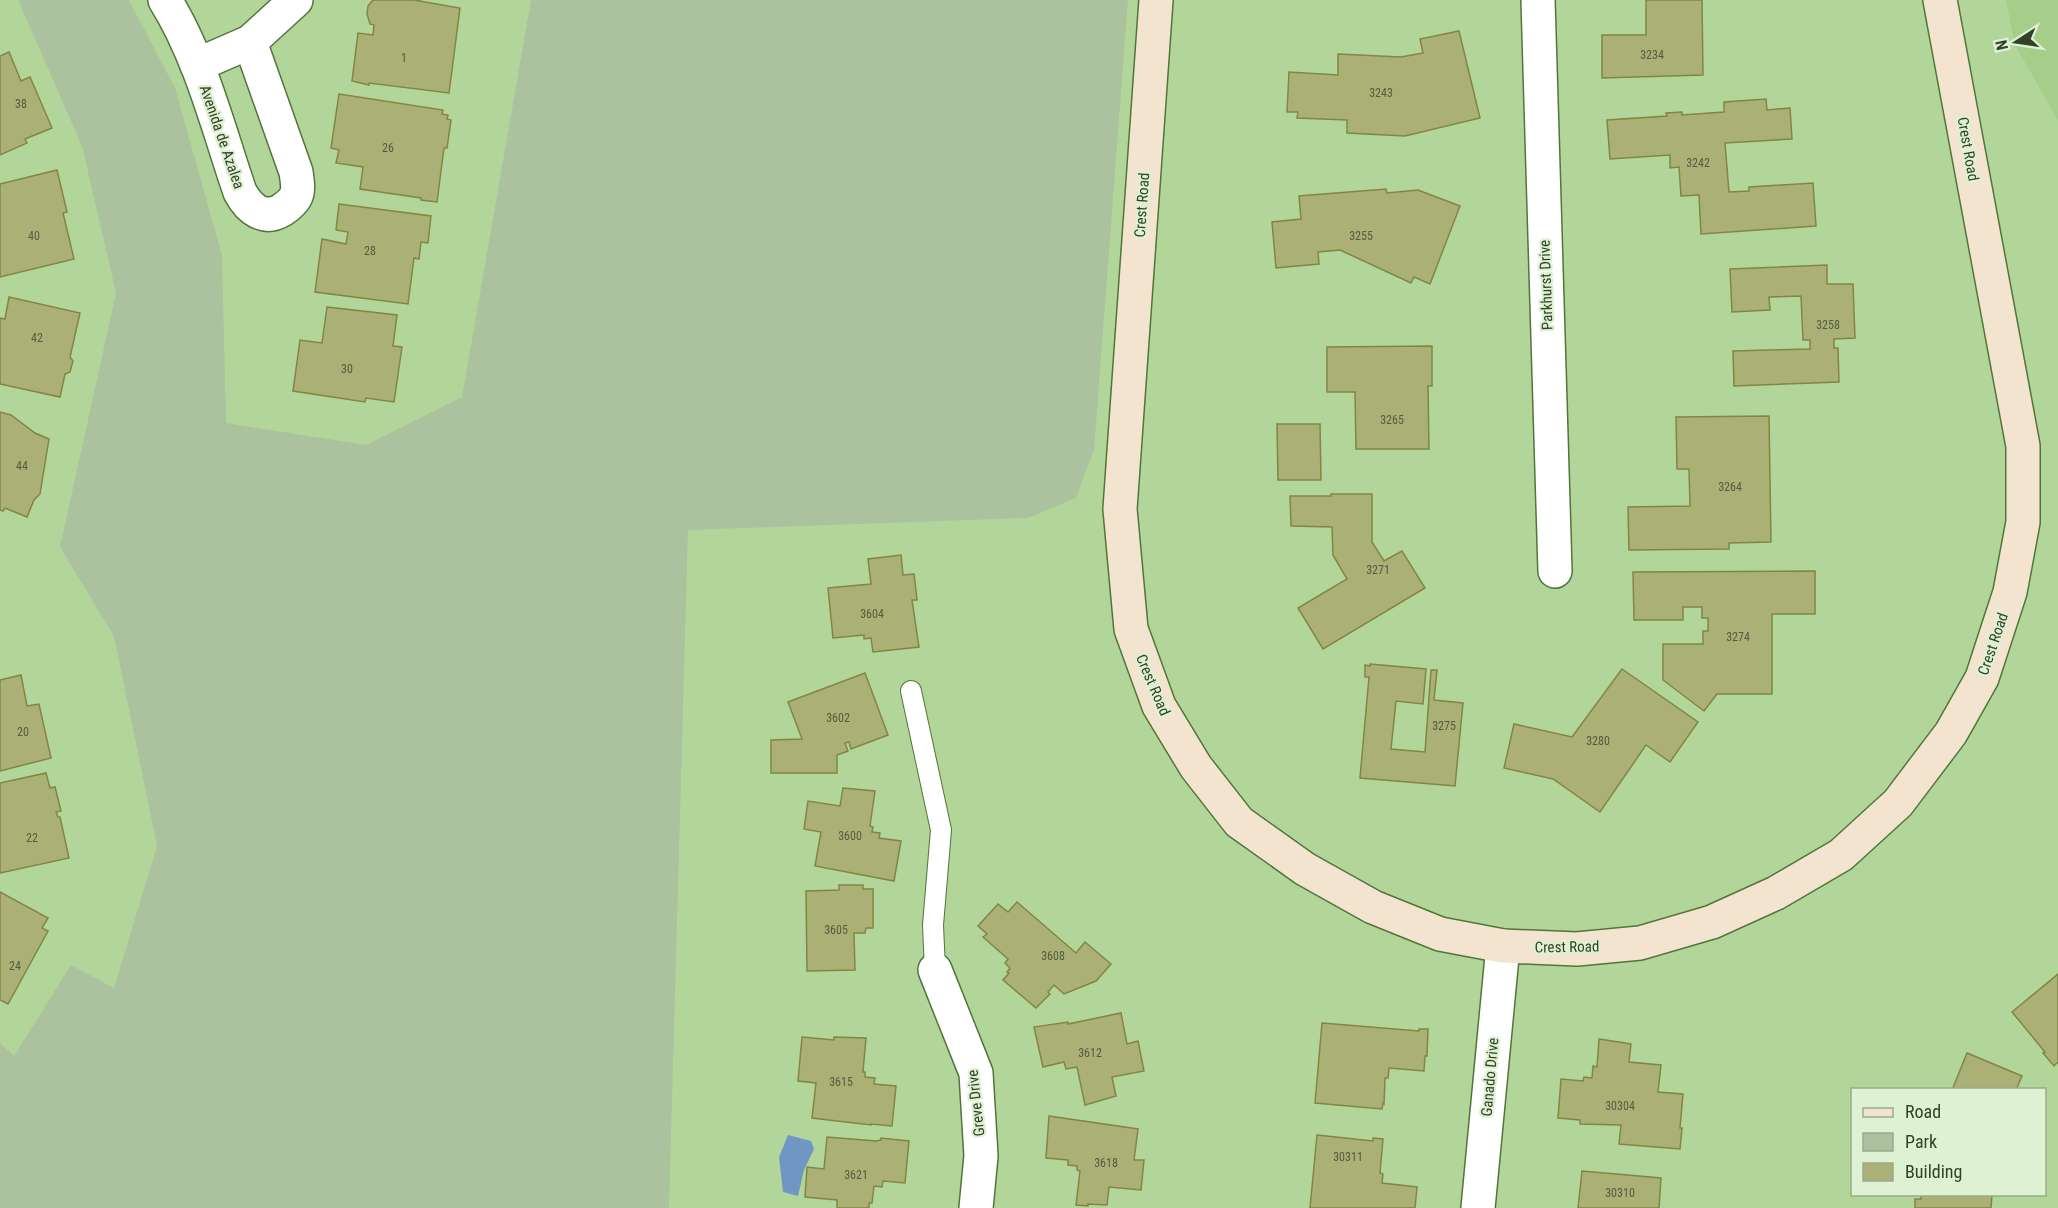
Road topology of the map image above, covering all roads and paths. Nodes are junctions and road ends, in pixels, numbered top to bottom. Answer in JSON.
{"nodes":[{"id":1,"x":165,"y":0,"type":"edge"},
{"id":2,"x":296,"y":0,"type":"edge"},
{"id":3,"x":1156,"y":0,"type":"edge"},
{"id":4,"x":1538,"y":0,"type":"edge"},
{"id":5,"x":1940,"y":0,"type":"edge"},
{"id":6,"x":250,"y":42,"type":"junction"},
{"id":7,"x":197,"y":65,"type":"junction"},
{"id":8,"x":1555,"y":571,"type":"dead end"},
{"id":9,"x":911,"y":691,"type":"dead end"},
{"id":10,"x":1503,"y":946,"type":"junction"},
{"id":11,"x":935,"y":970,"type":"joint"},
{"id":12,"x":976,"y":1208,"type":"edge"},
{"id":13,"x":1478,"y":1208,"type":"edge"}],
"edges":[{"from":1,"to":7,"type":"street","name":"Avenida de Azalea"},
{"from":2,"to":6,"type":"street"},
{"from":3,"to":10,"type":"street","name":"Crest Road"},
{"from":4,"to":8,"type":"street","name":"Parkhurst Drive"},
{"from":5,"to":10,"type":"street","name":"Crest Road"},
{"from":6,"to":7,"type":"street"},
{"from":6,"to":7,"type":"street","name":"Avenida de Azalea"},
{"from":9,"to":11,"type":"lane"},
{"from":10,"to":13,"type":"street","name":"Ganado Drive"},
{"from":11,"to":12,"type":"street","name":"Greve Drive"}]}
